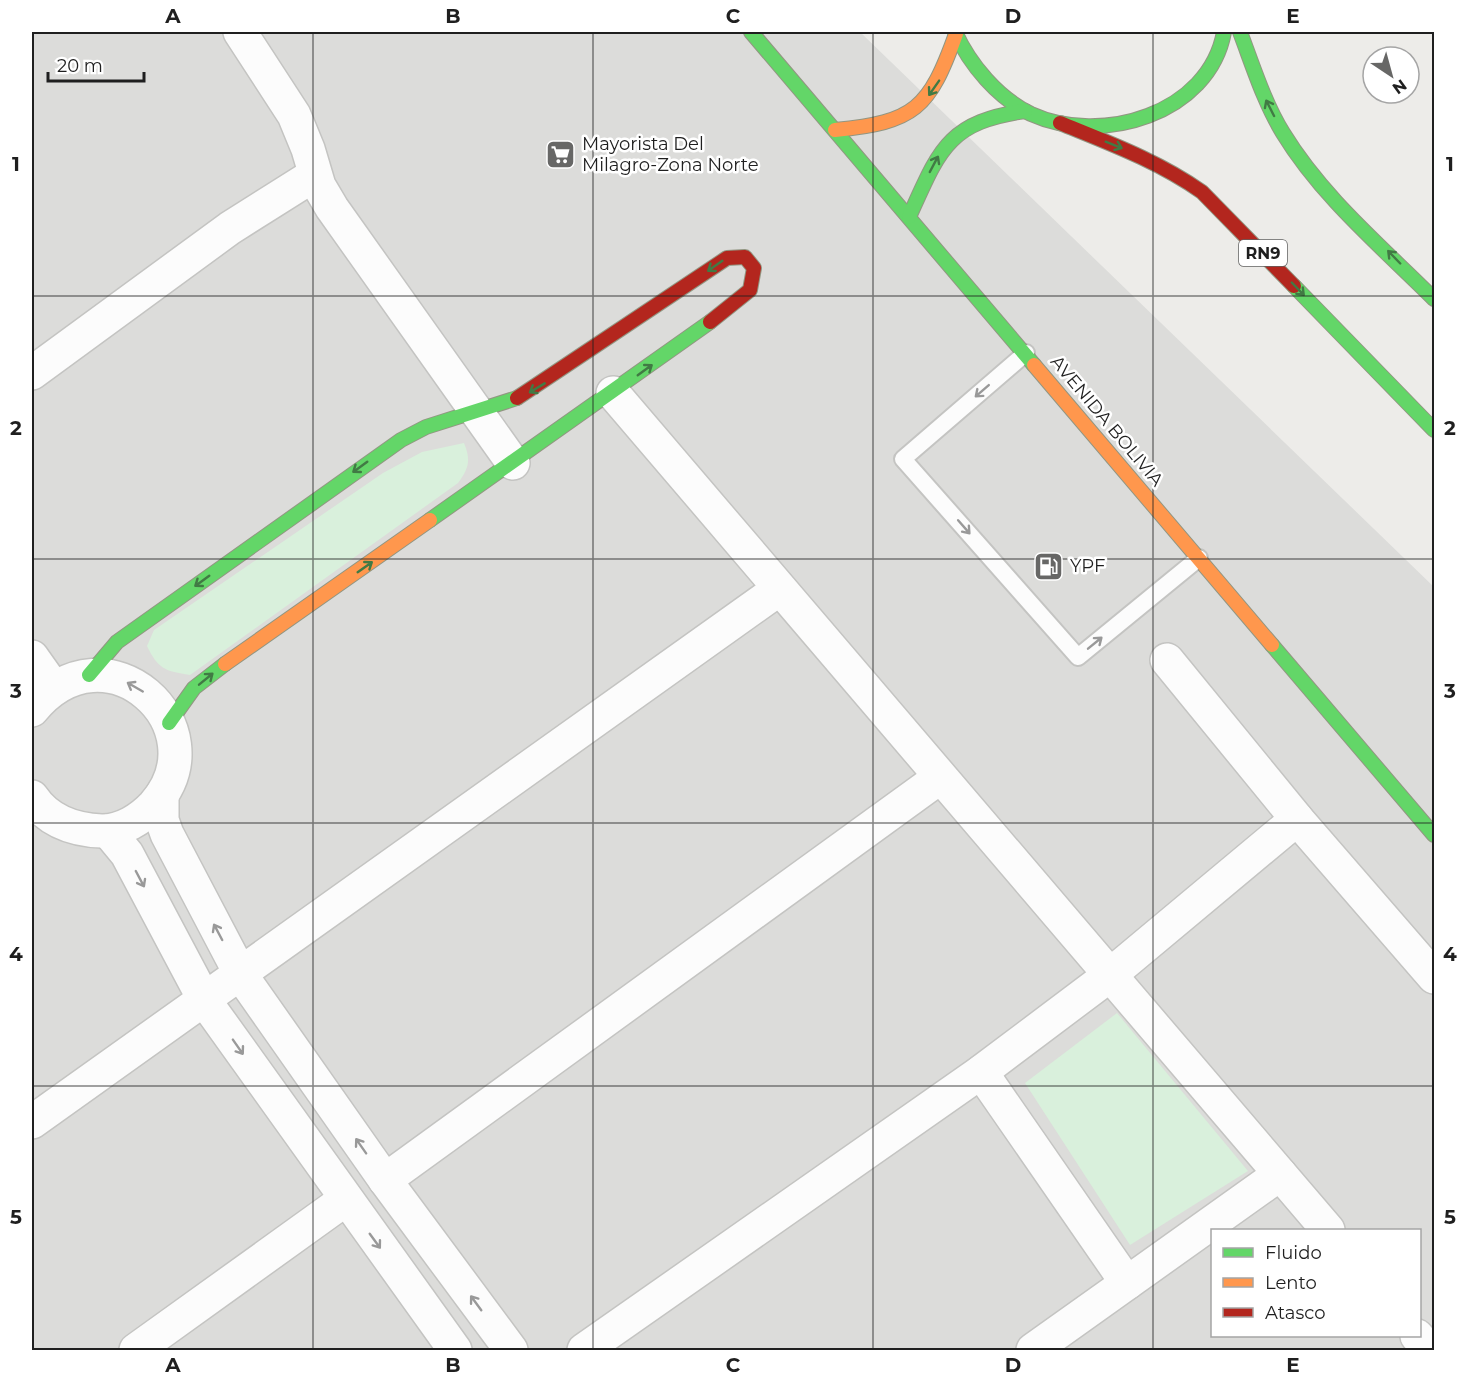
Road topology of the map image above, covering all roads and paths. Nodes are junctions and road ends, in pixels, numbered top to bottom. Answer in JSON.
{"nodes":[{"id":1,"x":240,"y":32,"type":"edge"},
{"id":2,"x":751,"y":32,"type":"edge"},
{"id":3,"x":1224,"y":32,"type":"edge"},
{"id":4,"x":1240,"y":32,"type":"edge"},
{"id":5,"x":956,"y":33,"type":"edge"},
{"id":6,"x":1025,"y":111,"type":"junction"},
{"id":7,"x":1060,"y":123,"type":"junction"},
{"id":8,"x":835,"y":130,"type":"junction"},
{"id":9,"x":314,"y":175,"type":"junction"},
{"id":10,"x":909,"y":217,"type":"junction"},
{"id":11,"x":1434,"y":300,"type":"edge"},
{"id":12,"x":1026,"y":353,"type":"junction"},
{"id":13,"x":32,"y":373,"type":"edge"},
{"id":14,"x":613,"y":393,"type":"junction"},
{"id":15,"x":475,"y":411,"type":"junction"},
{"id":16,"x":1434,"y":430,"type":"edge"},
{"id":17,"x":513,"y":464,"type":"junction"},
{"id":18,"x":1199,"y":558,"type":"junction"},
{"id":19,"x":779,"y":589,"type":"junction"},
{"id":20,"x":32,"y":657,"type":"edge"},
{"id":21,"x":1167,"y":660,"type":"dead end"},
{"id":22,"x":89,"y":675,"type":"junction"},
{"id":23,"x":43,"y":699,"type":"edge"},
{"id":24,"x":169,"y":723,"type":"junction"},
{"id":25,"x":939,"y":778,"type":"junction"},
{"id":26,"x":162,"y":795,"type":"junction"},
{"id":27,"x":34,"y":805,"type":"edge"},
{"id":28,"x":1297,"y":819,"type":"junction"},
{"id":29,"x":108,"y":831,"type":"junction"},
{"id":30,"x":1434,"y":836,"type":"edge"},
{"id":31,"x":241,"y":975,"type":"junction"},
{"id":32,"x":1110,"y":975,"type":"junction"},
{"id":33,"x":1434,"y":978,"type":"edge"},
{"id":34,"x":205,"y":1001,"type":"junction"},
{"id":35,"x":981,"y":1072,"type":"junction"},
{"id":36,"x":32,"y":1122,"type":"edge"},
{"id":37,"x":1280,"y":1174,"type":"junction"},
{"id":38,"x":385,"y":1180,"type":"junction"},
{"id":39,"x":346,"y":1199,"type":"junction"},
{"id":40,"x":1327,"y":1229,"type":"edge"},
{"id":41,"x":1127,"y":1282,"type":"junction"},
{"id":42,"x":1419,"y":1337,"type":"edge"},
{"id":43,"x":135,"y":1350,"type":"edge"},
{"id":44,"x":455,"y":1350,"type":"edge"},
{"id":45,"x":511,"y":1350,"type":"edge"},
{"id":46,"x":584,"y":1350,"type":"edge"},
{"id":47,"x":1033,"y":1350,"type":"edge"},
{"id":48,"x":1429,"y":1350,"type":"edge"}],
"edges":[{"from":1,"to":9,"type":"street"},
{"from":2,"to":8,"type":"street","name":"AVENIDA BOLIVIA"},
{"from":3,"to":7,"type":"street"},
{"from":11,"to":4,"type":"street","one_way":true},
{"from":5,"to":6,"type":"street"},
{"from":5,"to":8,"type":"street","one_way":true},
{"from":6,"to":7,"type":"street"},
{"from":10,"to":6,"type":"street","one_way":true},
{"from":7,"to":16,"type":"street","number":"RN9","one_way":true},
{"from":8,"to":10,"type":"street","name":"AVENIDA BOLIVIA"},
{"from":9,"to":13,"type":"street"},
{"from":9,"to":15,"type":"street"},
{"from":10,"to":12,"type":"street","name":"AVENIDA BOLIVIA"},
{"from":12,"to":18,"type":"street","name":"AVENIDA BOLIVIA"},
{"from":12,"to":18,"type":"lane","one_way":true},
{"from":14,"to":15,"type":"street","one_way":true},
{"from":14,"to":17,"type":"street"},
{"from":14,"to":19,"type":"street"},
{"from":15,"to":17,"type":"street"},
{"from":15,"to":22,"type":"street","one_way":true},
{"from":24,"to":17,"type":"street","one_way":true},
{"from":18,"to":30,"type":"street","name":"AVENIDA BOLIVIA"},
{"from":19,"to":25,"type":"street"},
{"from":19,"to":31,"type":"street"},
{"from":20,"to":23,"type":"street"},
{"from":21,"to":28,"type":"street"},
{"from":22,"to":23,"type":"street"},
{"from":24,"to":22,"type":"street","one_way":true},
{"from":24,"to":26,"type":"street"},
{"from":25,"to":32,"type":"street"},
{"from":25,"to":38,"type":"street"},
{"from":26,"to":29,"type":"street"},
{"from":31,"to":26,"type":"street","one_way":true},
{"from":27,"to":29,"type":"street"},
{"from":28,"to":32,"type":"street"},
{"from":28,"to":33,"type":"street"},
{"from":29,"to":34,"type":"street","one_way":true},
{"from":31,"to":34,"type":"street"},
{"from":38,"to":31,"type":"street","one_way":true},
{"from":32,"to":35,"type":"street"},
{"from":32,"to":37,"type":"street"},
{"from":34,"to":36,"type":"street"},
{"from":34,"to":39,"type":"street","one_way":true},
{"from":35,"to":41,"type":"street"},
{"from":35,"to":46,"type":"street"},
{"from":37,"to":40,"type":"street"},
{"from":37,"to":41,"type":"street"},
{"from":45,"to":38,"type":"street","one_way":true},
{"from":39,"to":43,"type":"street"},
{"from":39,"to":44,"type":"street","one_way":true},
{"from":41,"to":47,"type":"street"},
{"from":42,"to":48,"type":"street"}]}
